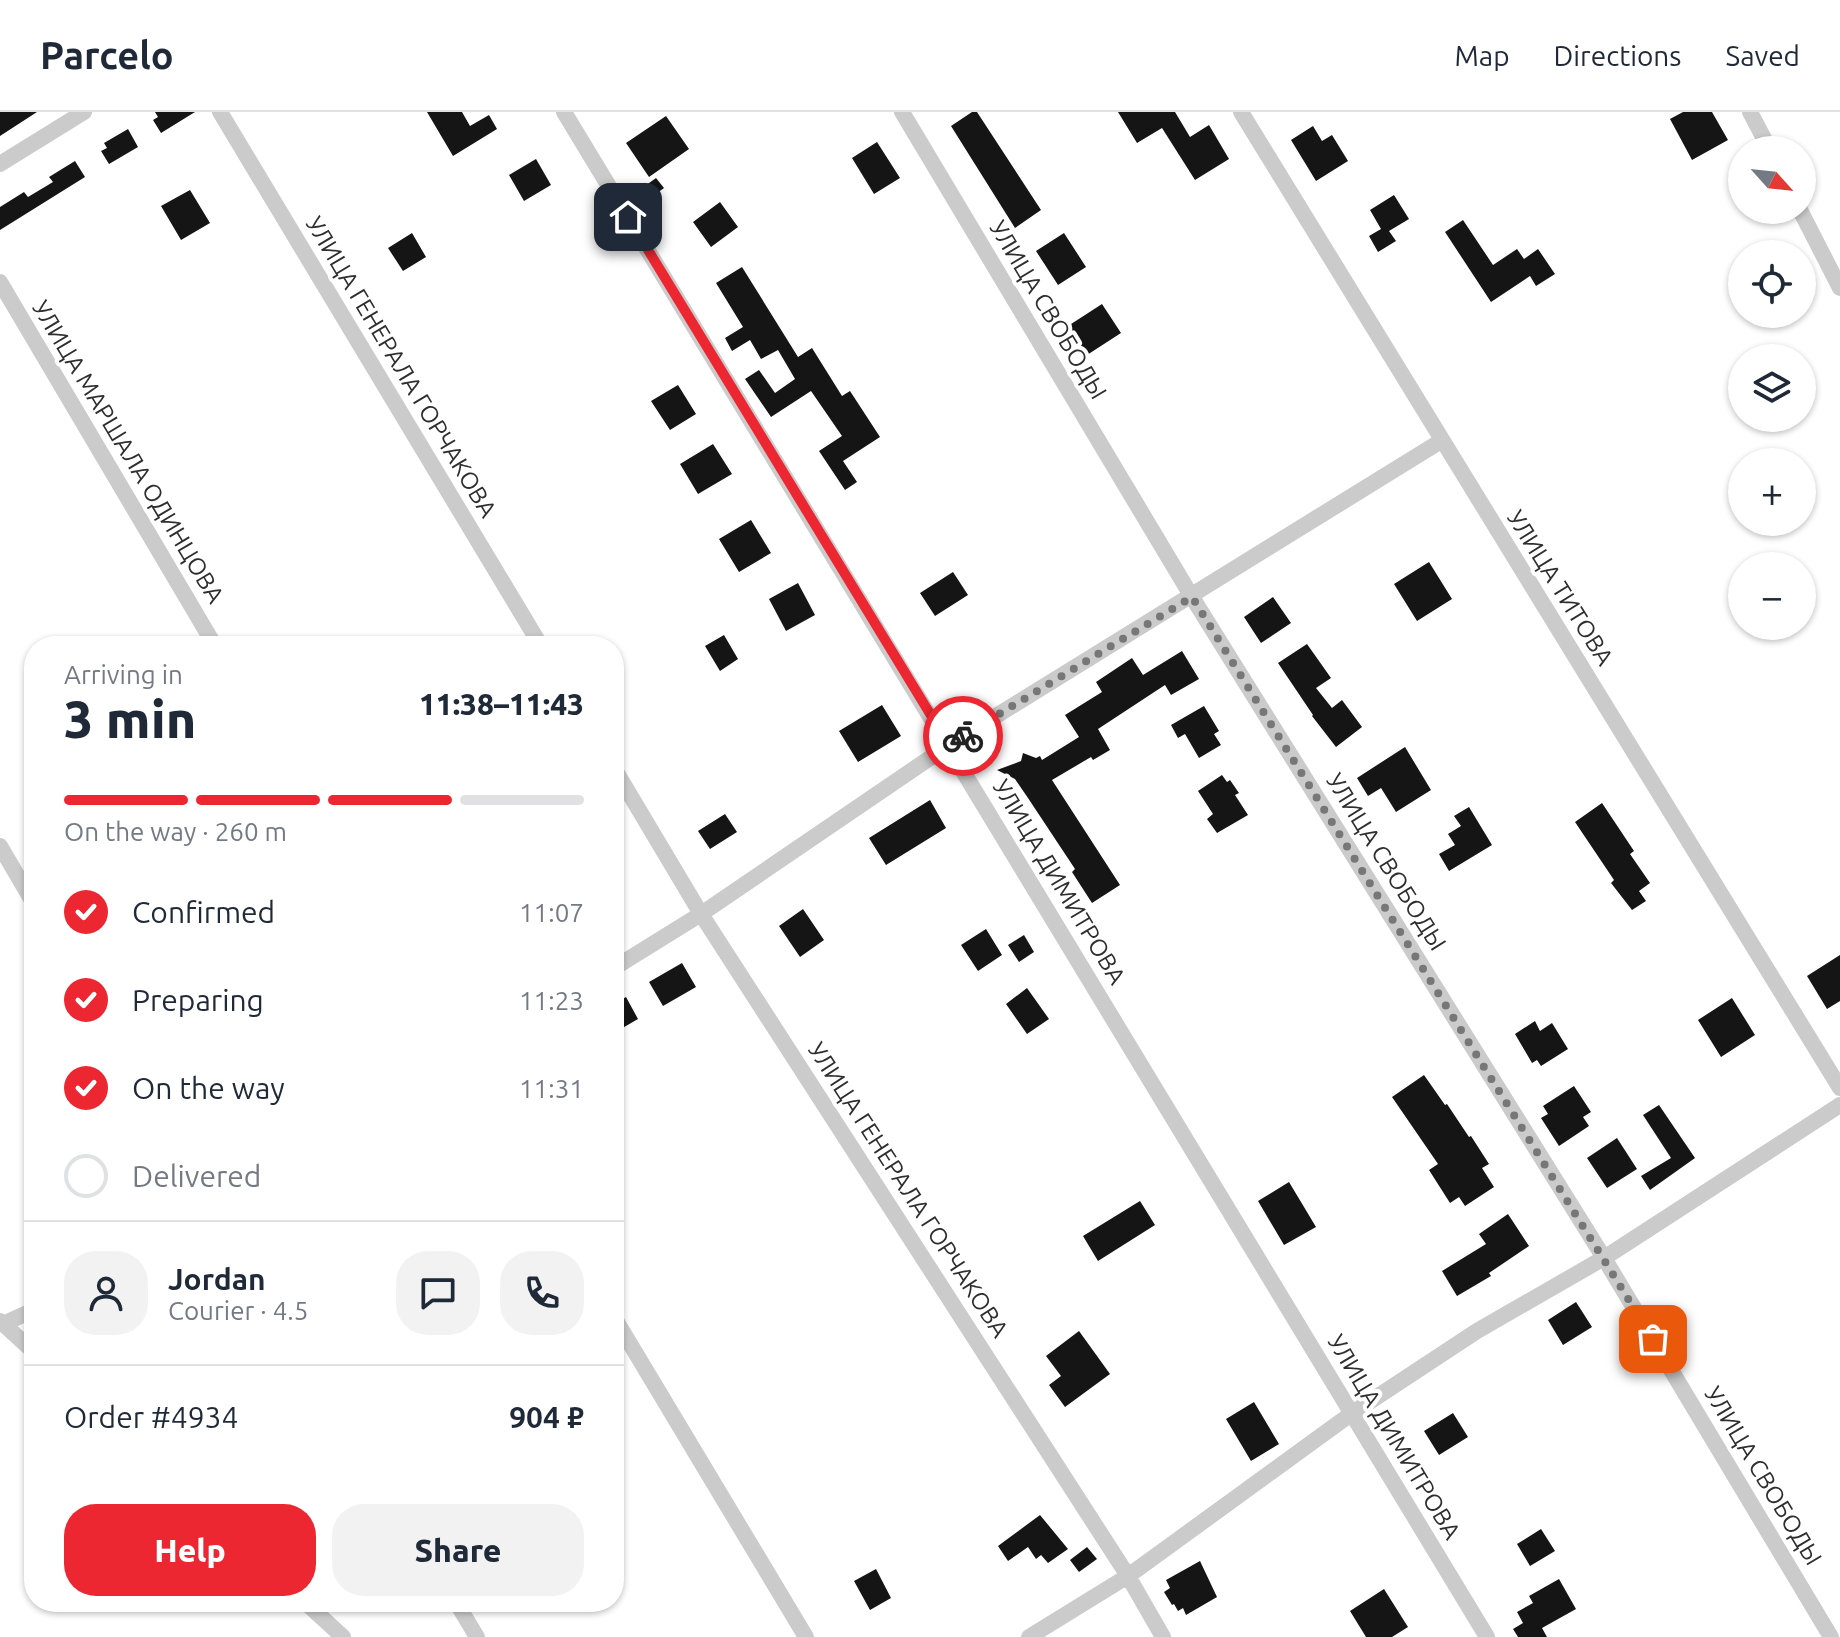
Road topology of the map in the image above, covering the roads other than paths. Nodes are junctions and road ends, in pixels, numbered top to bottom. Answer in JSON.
{"nodes":[{"id":1,"x":84,"y":112,"type":"edge"},
{"id":2,"x":220,"y":112,"type":"edge"},
{"id":3,"x":564,"y":112,"type":"edge"},
{"id":4,"x":902,"y":112,"type":"edge"},
{"id":5,"x":1241,"y":112,"type":"edge"},
{"id":6,"x":1750,"y":112,"type":"edge"},
{"id":7,"x":1763,"y":136,"type":"edge"},
{"id":8,"x":0,"y":164,"type":"edge"},
{"id":9,"x":1807,"y":224,"type":"edge"},
{"id":10,"x":0,"y":282,"type":"edge"},
{"id":11,"x":1840,"y":288,"type":"edge"},
{"id":12,"x":1441,"y":441,"type":"junction"},
{"id":13,"x":1192,"y":597,"type":"junction"},
{"id":14,"x":209,"y":636,"type":"edge"},
{"id":15,"x":535,"y":636,"type":"edge"},
{"id":16,"x":949,"y":745,"type":"junction"},
{"id":17,"x":624,"y":785,"type":"edge"},
{"id":18,"x":0,"y":846,"type":"edge"},
{"id":19,"x":24,"y":887,"type":"edge"},
{"id":20,"x":701,"y":914,"type":"junction"},
{"id":21,"x":624,"y":962,"type":"edge"},
{"id":22,"x":1840,"y":1088,"type":"edge"},
{"id":23,"x":1840,"y":1105,"type":"edge"},
{"id":24,"x":1604,"y":1258,"type":"junction"},
{"id":25,"x":24,"y":1314,"type":"edge"},
{"id":26,"x":2,"y":1322,"type":"edge"},
{"id":27,"x":624,"y":1334,"type":"edge"},
{"id":28,"x":24,"y":1343,"type":"edge"},
{"id":29,"x":1351,"y":1414,"type":"junction"},
{"id":30,"x":1128,"y":1576,"type":"junction"},
{"id":31,"x":316,"y":1612,"type":"edge"},
{"id":32,"x":462,"y":1612,"type":"edge"},
{"id":33,"x":343,"y":1637,"type":"edge"},
{"id":34,"x":477,"y":1637,"type":"edge"},
{"id":35,"x":806,"y":1637,"type":"edge"},
{"id":36,"x":1029,"y":1637,"type":"edge"},
{"id":37,"x":1163,"y":1637,"type":"edge"},
{"id":38,"x":1487,"y":1637,"type":"edge"},
{"id":39,"x":1831,"y":1637,"type":"edge"}],
"edges":[{"from":1,"to":8,"type":"street"},
{"from":2,"to":15,"type":"street","name":"УЛИЦА ГЕНЕРАЛА ГОРЧАКОВА"},
{"from":3,"to":16,"type":"street","name":"УЛИЦА ДИМИТРОВА"},
{"from":4,"to":13,"type":"street","name":"УЛИЦА СВОБОДЫ"},
{"from":5,"to":12,"type":"street","name":"УЛИЦА ТИТОВА"},
{"from":6,"to":7,"type":"street"},
{"from":9,"to":11,"type":"street"},
{"from":10,"to":14,"type":"street","name":"УЛИЦА МАРШАЛА ОДИНЦОВА"},
{"from":12,"to":13,"type":"street"},
{"from":12,"to":22,"type":"street","name":"УЛИЦА ТИТОВА"},
{"from":13,"to":16,"type":"street"},
{"from":13,"to":24,"type":"street","name":"УЛИЦА СВОБОДЫ"},
{"from":16,"to":20,"type":"street"},
{"from":16,"to":29,"type":"street","name":"УЛИЦА ДИМИТРОВА"},
{"from":17,"to":20,"type":"street","name":"УЛИЦА ГЕНЕРАЛА ГОРЧАКОВА"},
{"from":18,"to":19,"type":"street"},
{"from":20,"to":21,"type":"street"},
{"from":20,"to":30,"type":"street","name":"УЛИЦА ГЕНЕРАЛА ГОРЧАКОВА"},
{"from":23,"to":24,"type":"street"},
{"from":24,"to":29,"type":"street"},
{"from":24,"to":39,"type":"street","name":"УЛИЦА СВОБОДЫ"},
{"from":25,"to":26,"type":"street"},
{"from":26,"to":28,"type":"street"},
{"from":27,"to":35,"type":"street"},
{"from":29,"to":30,"type":"street"},
{"from":29,"to":38,"type":"street","name":"УЛИЦА ДИМИТРОВА"},
{"from":30,"to":36,"type":"street"},
{"from":30,"to":37,"type":"street","name":"УЛИЦА ГЕНЕРАЛА ГОРЧАКОВА"},
{"from":31,"to":33,"type":"street"},
{"from":32,"to":34,"type":"street"}]}
